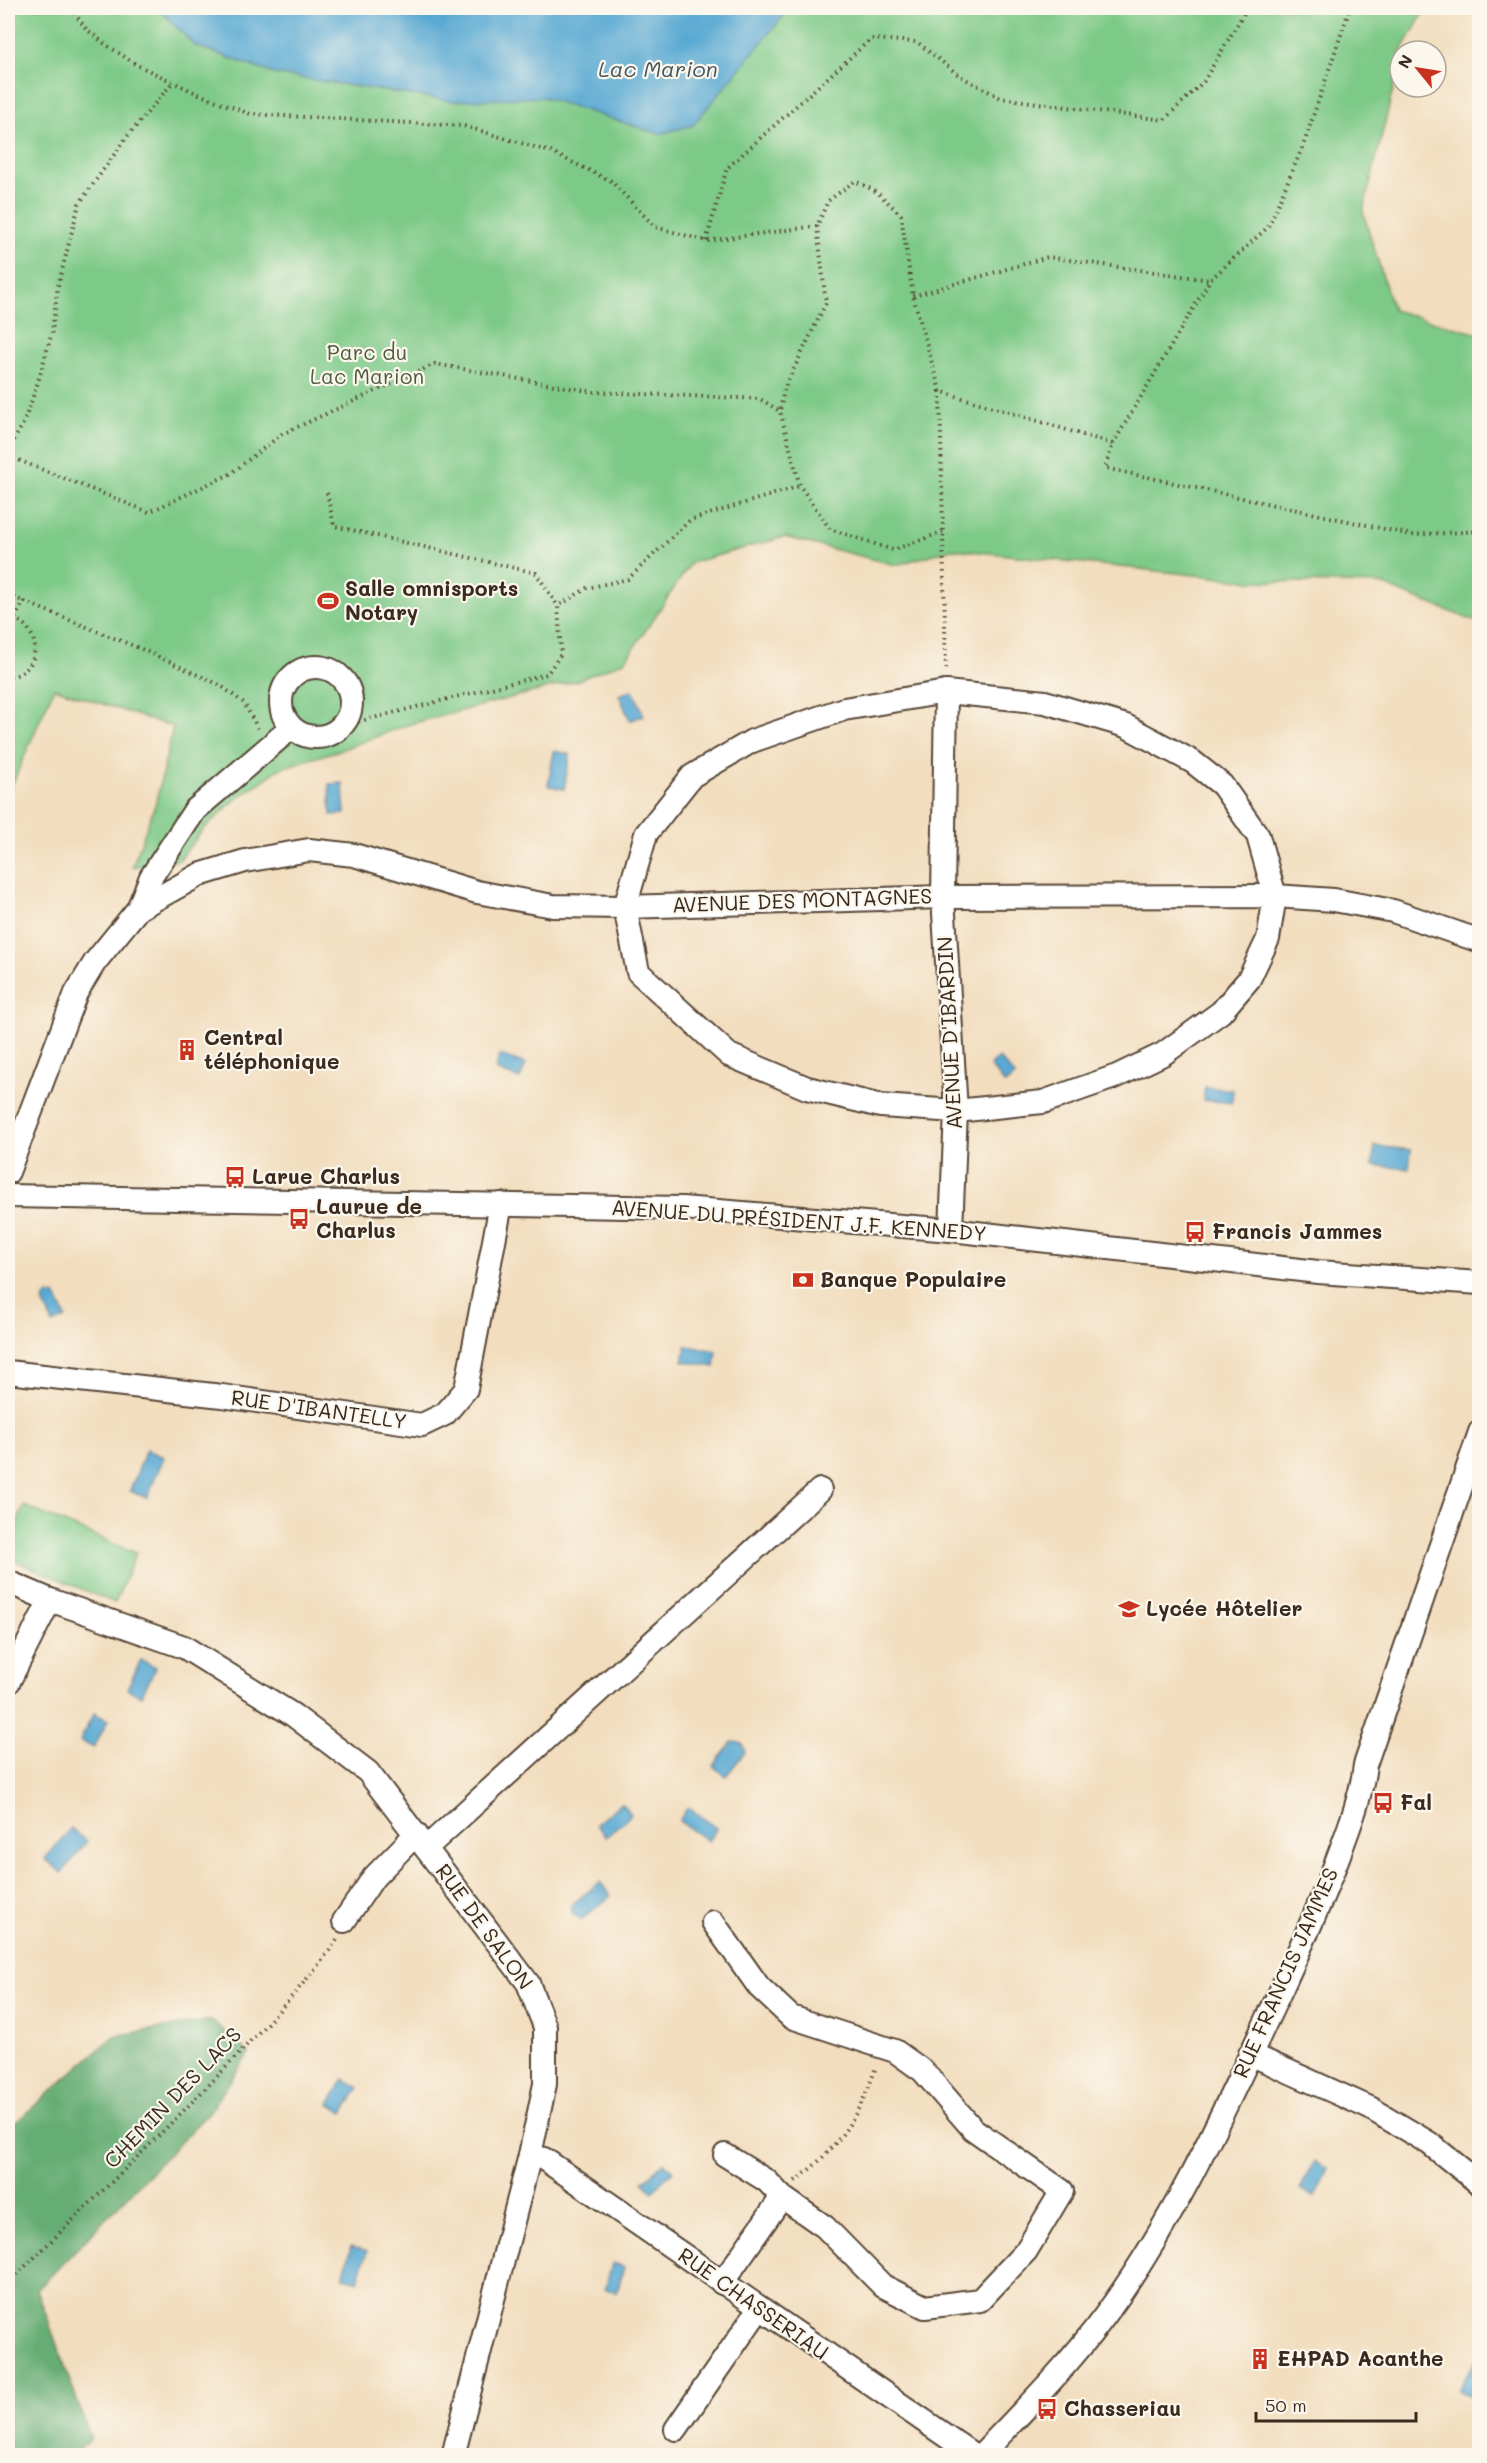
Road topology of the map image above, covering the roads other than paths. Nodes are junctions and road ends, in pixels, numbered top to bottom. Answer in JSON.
{"nodes":[{"id":1,"x":946,"y":692,"type":"junction"},
{"id":2,"x":291,"y":728,"type":"junction"},
{"id":3,"x":1275,"y":896,"type":"junction"},
{"id":4,"x":943,"y":897,"type":"junction"},
{"id":5,"x":625,"y":907,"type":"junction"},
{"id":6,"x":138,"y":909,"type":"junction"},
{"id":7,"x":1479,"y":941,"type":"edge"},
{"id":8,"x":956,"y":1111,"type":"junction"},
{"id":9,"x":8,"y":1172,"type":"edge"},
{"id":10,"x":8,"y":1196,"type":"edge"},
{"id":11,"x":501,"y":1204,"type":"junction"},
{"id":12,"x":951,"y":1230,"type":"junction"},
{"id":13,"x":1479,"y":1283,"type":"edge"},
{"id":14,"x":8,"y":1372,"type":"edge"},
{"id":15,"x":1479,"y":1432,"type":"edge"},
{"id":16,"x":1479,"y":1474,"type":"edge"},
{"id":17,"x":820,"y":1490,"type":"dead end"},
{"id":18,"x":8,"y":1582,"type":"edge"},
{"id":19,"x":50,"y":1600,"type":"junction"},
{"id":20,"x":8,"y":1683,"type":"edge"},
{"id":21,"x":1362,"y":1792,"type":"junction"},
{"id":22,"x":421,"y":1841,"type":"junction"},
{"id":23,"x":344,"y":1921,"type":"road end"},
{"id":24,"x":713,"y":1922,"type":"dead end"},
{"id":25,"x":1250,"y":2054,"type":"junction"},
{"id":26,"x":530,"y":2155,"type":"junction"},
{"id":27,"x":725,"y":2155,"type":"dead end"},
{"id":28,"x":1479,"y":2184,"type":"edge"},
{"id":29,"x":782,"y":2197,"type":"junction"},
{"id":30,"x":722,"y":2283,"type":"junction"},
{"id":31,"x":759,"y":2309,"type":"junction"},
{"id":32,"x":676,"y":2429,"type":"dead end"},
{"id":33,"x":453,"y":2456,"type":"edge"},
{"id":34,"x":975,"y":2456,"type":"edge"},
{"id":35,"x":980,"y":2456,"type":"edge"}],
"edges":[{"from":1,"to":3,"type":"street"},
{"from":1,"to":4,"type":"street","name":"AVENUE D'IBARDIN"},
{"from":1,"to":5,"type":"street"},
{"from":2,"to":2,"type":"street"},
{"from":2,"to":6,"type":"street"},
{"from":3,"to":4,"type":"street","name":"AVENUE DES MONTAGNES"},
{"from":3,"to":7,"type":"street","name":"AVENUE DES MONTAGNES"},
{"from":3,"to":8,"type":"street"},
{"from":4,"to":5,"type":"street","name":"AVENUE DES MONTAGNES"},
{"from":4,"to":8,"type":"street","name":"AVENUE D'IBARDIN"},
{"from":5,"to":6,"type":"street","name":"AVENUE DES MONTAGNES"},
{"from":5,"to":8,"type":"street"},
{"from":6,"to":9,"type":"street"},
{"from":8,"to":12,"type":"street","name":"AVENUE D'IBARDIN"},
{"from":10,"to":11,"type":"street","name":"AVENUE DU PRÉSIDENT J.F. KENNEDY"},
{"from":11,"to":12,"type":"street","name":"AVENUE DU PRÉSIDENT J.F. KENNEDY"},
{"from":11,"to":14,"type":"street","name":"RUE D'IBANTELLY"},
{"from":12,"to":13,"type":"street","name":"AVENUE DU PRÉSIDENT J.F. KENNEDY"},
{"from":15,"to":21,"type":"street","name":"RUE FRANCIS JAMMES"},
{"from":16,"to":21,"type":"street"},
{"from":17,"to":22,"type":"street"},
{"from":18,"to":19,"type":"street","name":"RUE DE SALON"},
{"from":19,"to":20,"type":"street"},
{"from":19,"to":22,"type":"street","name":"RUE DE SALON"},
{"from":21,"to":25,"type":"street","name":"RUE FRANCIS JAMMES"},
{"from":22,"to":23,"type":"street"},
{"from":22,"to":26,"type":"street","name":"RUE DE SALON"},
{"from":24,"to":29,"type":"street"},
{"from":25,"to":28,"type":"street"},
{"from":25,"to":35,"type":"street","name":"RUE FRANCIS JAMMES"},
{"from":26,"to":30,"type":"street","name":"RUE CHASSERIAU"},
{"from":26,"to":33,"type":"street","name":"RUE DE SALON"},
{"from":27,"to":29,"type":"street"},
{"from":29,"to":30,"type":"street"},
{"from":30,"to":31,"type":"street","name":"RUE CHASSERIAU"},
{"from":31,"to":32,"type":"street"},
{"from":31,"to":34,"type":"street","name":"RUE CHASSERIAU"}]}
